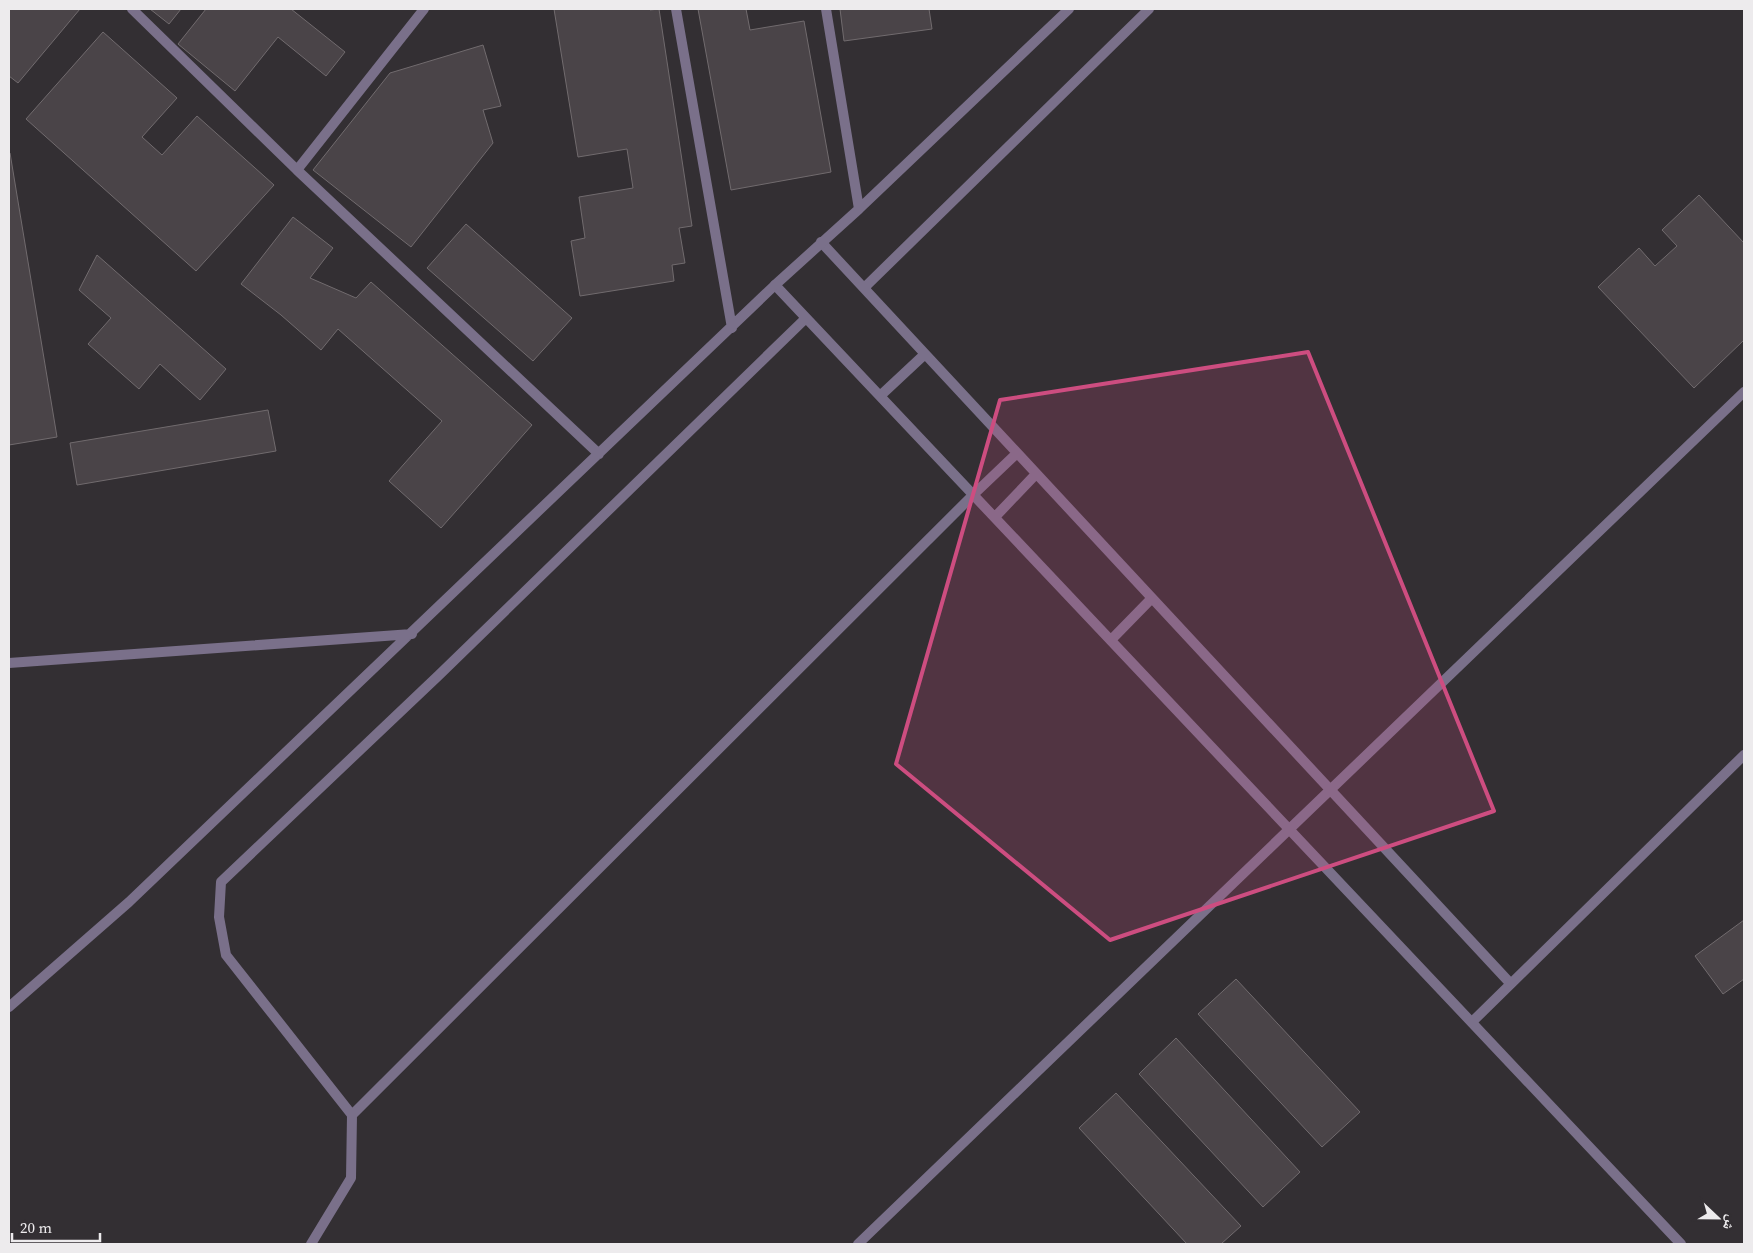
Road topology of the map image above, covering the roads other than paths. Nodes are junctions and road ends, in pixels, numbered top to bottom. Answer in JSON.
{"nodes":[{"id":1,"x":132,"y":9,"type":"edge"},
{"id":2,"x":424,"y":9,"type":"edge"},
{"id":3,"x":676,"y":9,"type":"edge"},
{"id":4,"x":826,"y":9,"type":"edge"},
{"id":5,"x":1069,"y":9,"type":"edge"},
{"id":6,"x":1149,"y":9,"type":"edge"},
{"id":7,"x":297,"y":170,"type":"junction"},
{"id":8,"x":858,"y":209,"type":"junction"},
{"id":9,"x":821,"y":242,"type":"junction"},
{"id":10,"x":775,"y":285,"type":"junction"},
{"id":11,"x":864,"y":288,"type":"junction"},
{"id":12,"x":806,"y":318,"type":"junction"},
{"id":13,"x":732,"y":328,"type":"junction"},
{"id":14,"x":926,"y":354,"type":"junction"},
{"id":15,"x":1744,"y":392,"type":"edge"},
{"id":16,"x":880,"y":396,"type":"junction"},
{"id":17,"x":1017,"y":453,"type":"junction"},
{"id":18,"x":598,"y":454,"type":"junction"},
{"id":19,"x":1036,"y":474,"type":"junction"},
{"id":20,"x":973,"y":495,"type":"junction"},
{"id":21,"x":995,"y":517,"type":"junction"},
{"id":22,"x":1152,"y":598,"type":"junction"},
{"id":23,"x":412,"y":634,"type":"junction"},
{"id":24,"x":1111,"y":640,"type":"junction"},
{"id":25,"x":9,"y":664,"type":"edge"},
{"id":26,"x":1744,"y":755,"type":"edge"},
{"id":27,"x":1330,"y":790,"type":"junction"},
{"id":28,"x":1289,"y":830,"type":"junction"},
{"id":29,"x":1510,"y":983,"type":"junction"},
{"id":30,"x":9,"y":1006,"type":"edge"},
{"id":31,"x":1472,"y":1022,"type":"junction"},
{"id":32,"x":352,"y":1115,"type":"junction"},
{"id":33,"x":311,"y":1244,"type":"edge"},
{"id":34,"x":858,"y":1244,"type":"edge"},
{"id":35,"x":1681,"y":1244,"type":"edge"}],
"edges":[{"from":1,"to":7,"type":"street"},
{"from":2,"to":7,"type":"street"},
{"from":3,"to":13,"type":"street"},
{"from":4,"to":8,"type":"street"},
{"from":5,"to":8,"type":"street"},
{"from":6,"to":11,"type":"street"},
{"from":7,"to":18,"type":"street"},
{"from":8,"to":9,"type":"street"},
{"from":9,"to":10,"type":"street"},
{"from":9,"to":11,"type":"street"},
{"from":10,"to":12,"type":"street"},
{"from":10,"to":13,"type":"street"},
{"from":11,"to":14,"type":"street"},
{"from":12,"to":16,"type":"street"},
{"from":12,"to":32,"type":"street"},
{"from":13,"to":18,"type":"street"},
{"from":14,"to":16,"type":"street"},
{"from":14,"to":17,"type":"street"},
{"from":15,"to":27,"type":"street"},
{"from":16,"to":20,"type":"street"},
{"from":17,"to":19,"type":"street"},
{"from":17,"to":20,"type":"street"},
{"from":18,"to":23,"type":"street"},
{"from":19,"to":21,"type":"street"},
{"from":19,"to":22,"type":"street"},
{"from":20,"to":21,"type":"street"},
{"from":20,"to":32,"type":"street"},
{"from":21,"to":24,"type":"street"},
{"from":22,"to":24,"type":"street"},
{"from":22,"to":27,"type":"street"},
{"from":23,"to":25,"type":"street"},
{"from":23,"to":30,"type":"street"},
{"from":24,"to":28,"type":"street"},
{"from":26,"to":29,"type":"street"},
{"from":27,"to":28,"type":"street"},
{"from":27,"to":29,"type":"street"},
{"from":28,"to":31,"type":"street"},
{"from":28,"to":34,"type":"street"},
{"from":29,"to":31,"type":"street"},
{"from":31,"to":35,"type":"street"},
{"from":32,"to":33,"type":"street"}]}
